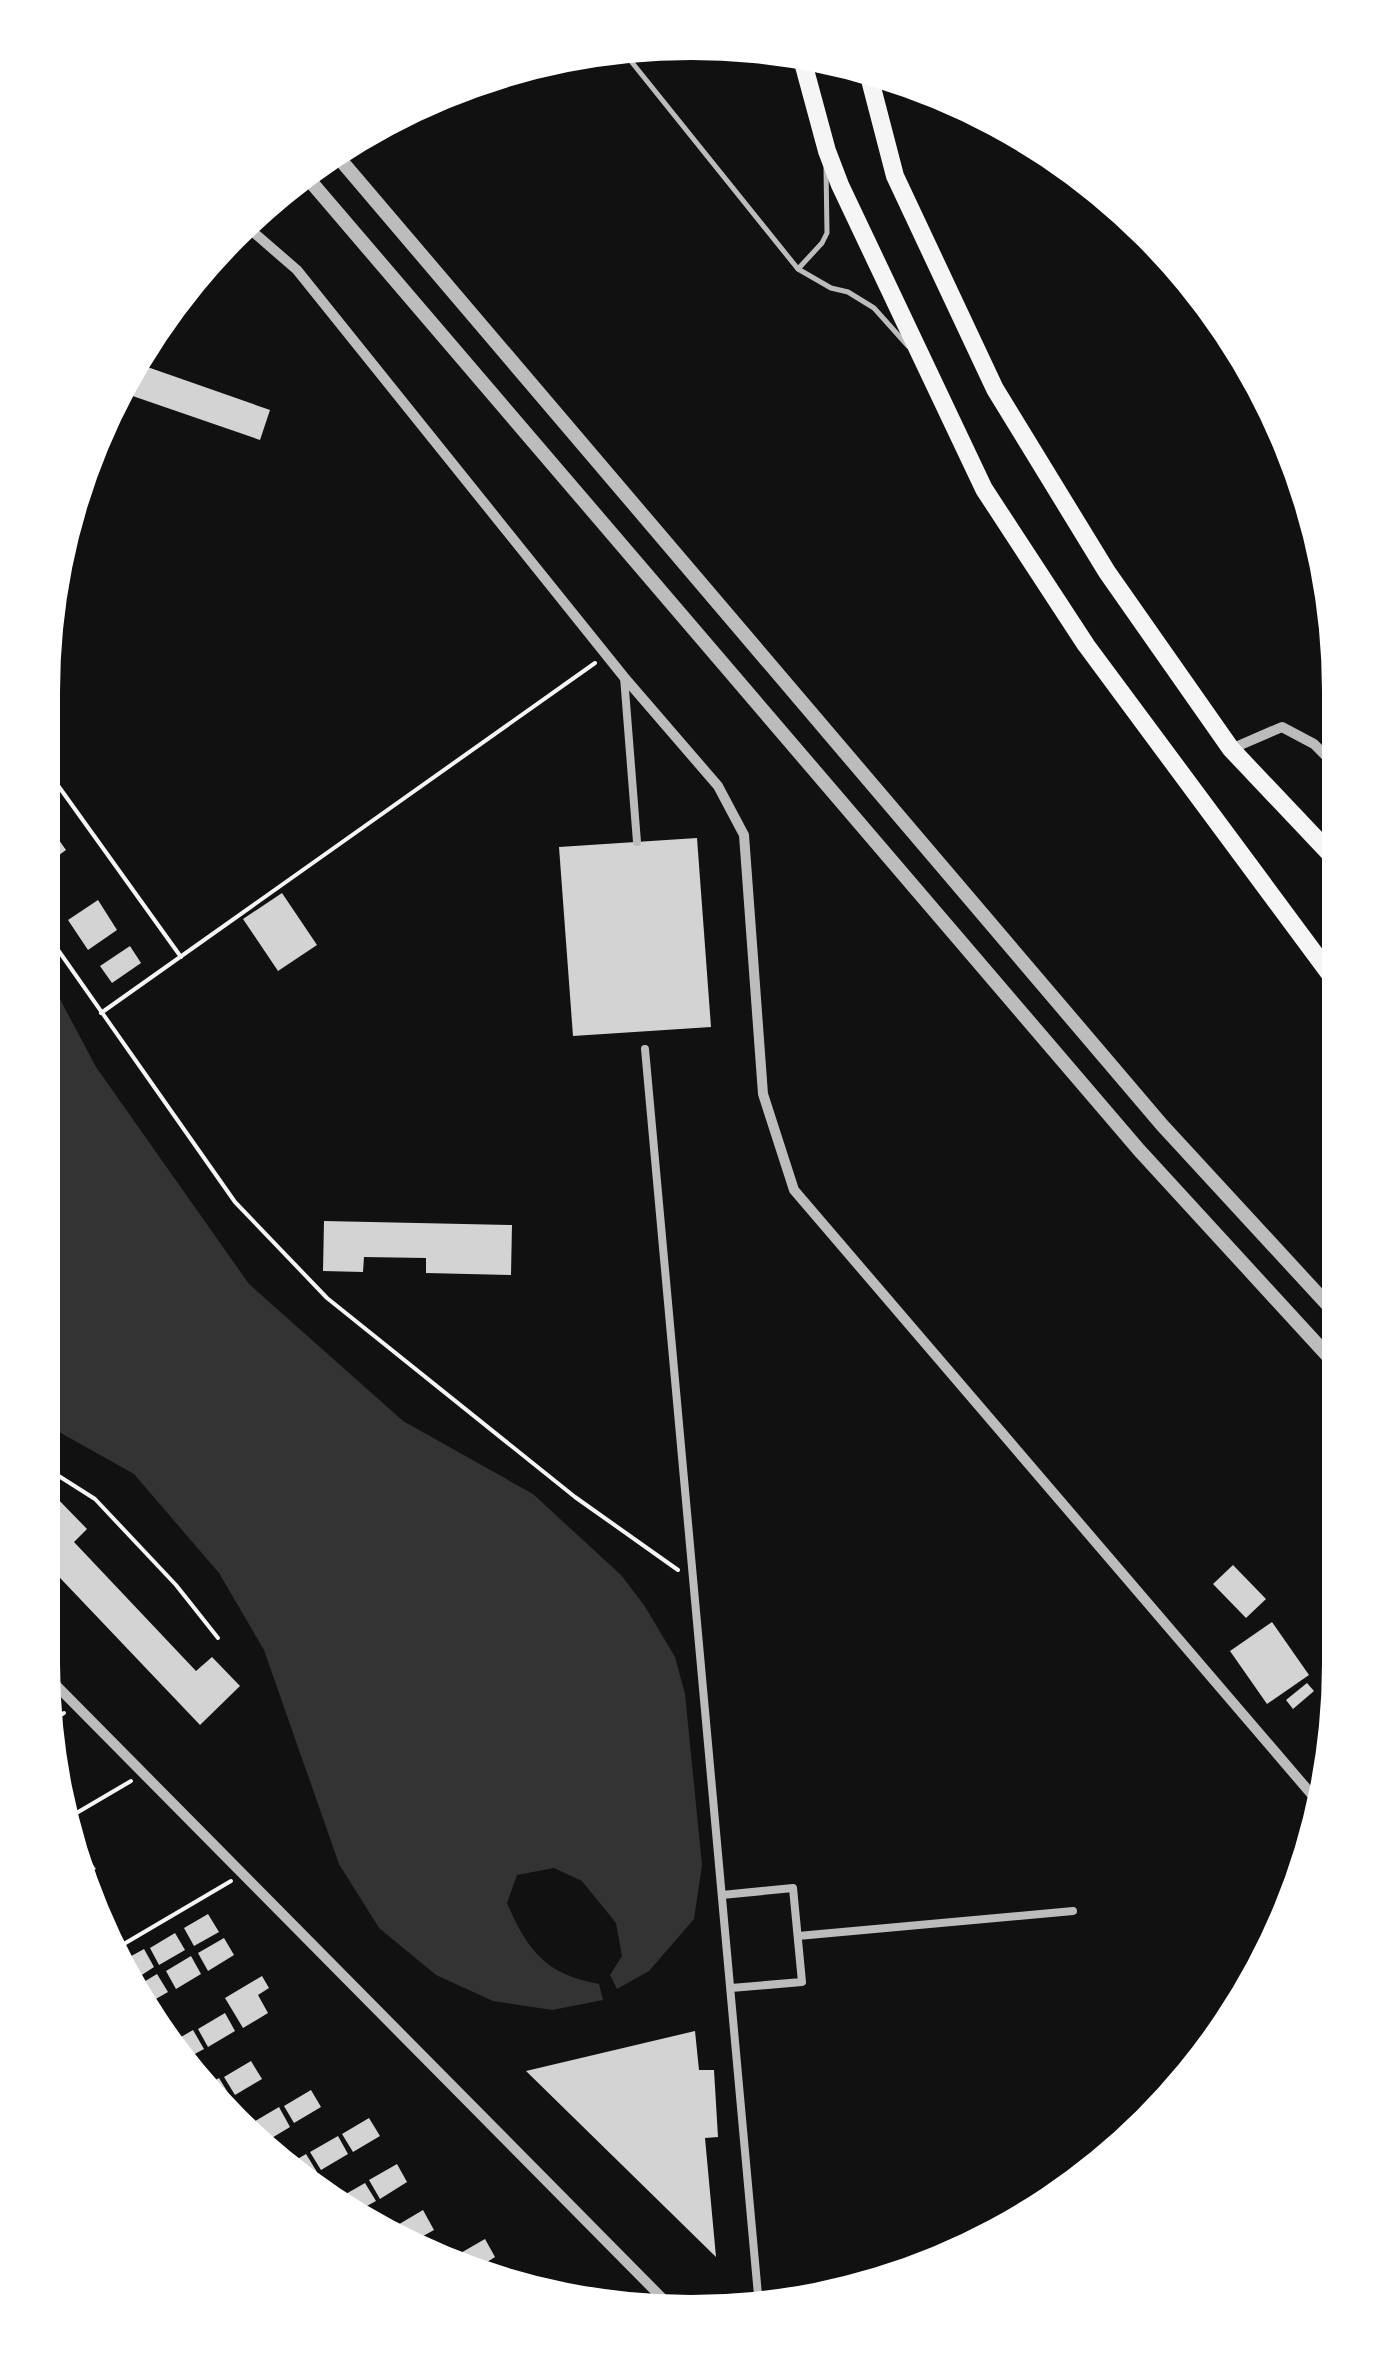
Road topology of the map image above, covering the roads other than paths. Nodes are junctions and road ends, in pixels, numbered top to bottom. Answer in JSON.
{"nodes":[{"id":1,"x":632,"y":63,"type":"edge"},
{"id":2,"x":805,"y":70,"type":"edge"},
{"id":3,"x":872,"y":87,"type":"edge"},
{"id":4,"x":827,"y":151,"type":"junction"},
{"id":5,"x":344,"y":164,"type":"edge"},
{"id":6,"x":314,"y":185,"type":"edge"},
{"id":7,"x":256,"y":235,"type":"edge"},
{"id":8,"x":798,"y":270,"type":"junction"},
{"id":9,"x":922,"y":361,"type":"junction"},
{"id":10,"x":624,"y":677,"type":"junction"},
{"id":11,"x":1231,"y":750,"type":"junction"},
{"id":12,"x":1322,"y":752,"type":"edge"},
{"id":13,"x":637,"y":842,"type":"dead end"},
{"id":14,"x":1322,"y":845,"type":"edge"},
{"id":15,"x":1322,"y":963,"type":"edge"},
{"id":16,"x":646,"y":1049,"type":"dead end"},
{"id":17,"x":1322,"y":1299,"type":"edge"},
{"id":18,"x":1322,"y":1349,"type":"edge"},
{"id":19,"x":61,"y":1690,"type":"edge"},
{"id":20,"x":1309,"y":1791,"type":"edge"},
{"id":21,"x":722,"y":1895,"type":"junction"},
{"id":22,"x":1073,"y":1911,"type":"dead end"},
{"id":23,"x":798,"y":1936,"type":"junction"},
{"id":24,"x":730,"y":1988,"type":"junction"},
{"id":25,"x":758,"y":2291,"type":"edge"},
{"id":26,"x":658,"y":2294,"type":"edge"}],
"edges":[{"from":1,"to":8,"type":"lane"},
{"from":2,"to":4,"type":"highway"},
{"from":3,"to":11,"type":"highway"},
{"from":4,"to":8,"type":"lane"},
{"from":4,"to":9,"type":"highway"},
{"from":5,"to":17,"type":"street"},
{"from":6,"to":18,"type":"street"},
{"from":7,"to":10,"type":"street"},
{"from":8,"to":9,"type":"lane"},
{"from":9,"to":15,"type":"highway"},
{"from":10,"to":13,"type":"street"},
{"from":10,"to":20,"type":"street"},
{"from":11,"to":12,"type":"street"},
{"from":11,"to":14,"type":"highway"},
{"from":16,"to":21,"type":"street"},
{"from":19,"to":26,"type":"street"},
{"from":21,"to":23,"type":"street"},
{"from":21,"to":24,"type":"street"},
{"from":22,"to":23,"type":"street"},
{"from":23,"to":24,"type":"street"},
{"from":24,"to":25,"type":"street"}]}
